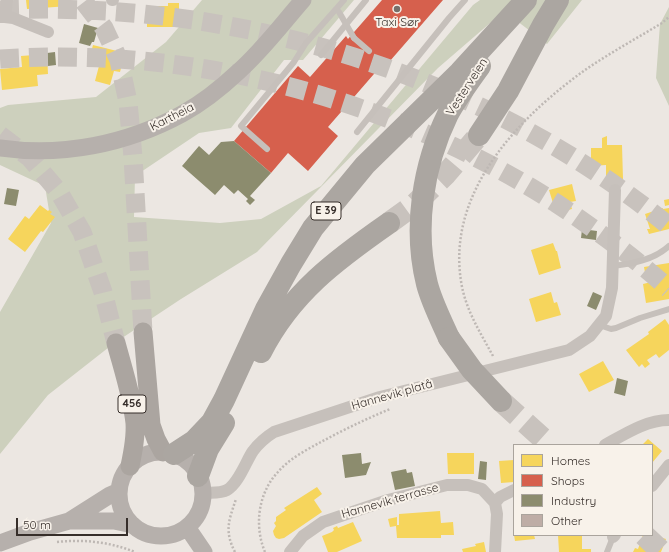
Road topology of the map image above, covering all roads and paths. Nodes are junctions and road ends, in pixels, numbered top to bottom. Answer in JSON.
{"nodes":[{"id":1,"x":7,"y":0,"type":"edge"},
{"id":2,"x":303,"y":0,"type":"edge"},
{"id":3,"x":344,"y":0,"type":"edge"},
{"id":4,"x":366,"y":0,"type":"edge"},
{"id":5,"x":465,"y":0,"type":"edge"},
{"id":6,"x":527,"y":0,"type":"edge"},
{"id":7,"x":558,"y":0,"type":"edge"},
{"id":8,"x":338,"y":10,"type":"junction"},
{"id":9,"x":2,"y":17,"type":"edge"},
{"id":10,"x":669,"y":17,"type":"edge"},
{"id":11,"x":48,"y":32,"type":"dead end"},
{"id":12,"x":369,"y":51,"type":"dead end"},
{"id":13,"x":321,"y":54,"type":"dead end"},
{"id":14,"x":357,"y":132,"type":"dead end"},
{"id":15,"x":479,"y":135,"type":"tunnel mouth"},
{"id":16,"x":0,"y":148,"type":"edge"},
{"id":17,"x":267,"y":149,"type":"dead end"},
{"id":18,"x":615,"y":190,"type":"dead end"},
{"id":19,"x":389,"y":223,"type":"tunnel mouth"},
{"id":20,"x":669,"y":246,"type":"edge"},
{"id":21,"x":613,"y":266,"type":"junction"},
{"id":22,"x":669,"y":309,"type":"edge"},
{"id":23,"x":602,"y":324,"type":"junction"},
{"id":24,"x":143,"y":332,"type":"tunnel mouth"},
{"id":25,"x":116,"y":343,"type":"tunnel mouth"},
{"id":26,"x":498,"y":367,"type":"junction"},
{"id":27,"x":501,"y":401,"type":"tunnel mouth"},
{"id":28,"x":395,"y":408,"type":"dead end"},
{"id":29,"x":669,"y":420,"type":"edge"},
{"id":30,"x":607,"y":444,"type":"edge"},
{"id":31,"x":168,"y":453,"type":"junction"},
{"id":32,"x":669,"y":465,"type":"edge"},
{"id":33,"x":130,"y":466,"type":"junction"},
{"id":34,"x":240,"y":473,"type":"junction"},
{"id":35,"x":200,"y":484,"type":"junction"},
{"id":36,"x":653,"y":485,"type":"edge"},
{"id":37,"x":513,"y":490,"type":"edge"},
{"id":38,"x":119,"y":491,"type":"junction"},
{"id":39,"x":495,"y":503,"type":"junction"},
{"id":40,"x":69,"y":521,"type":"junction"},
{"id":41,"x":133,"y":525,"type":"junction"},
{"id":42,"x":187,"y":527,"type":"junction"},
{"id":43,"x":614,"y":536,"type":"edge"},
{"id":44,"x":0,"y":543,"type":"edge"},
{"id":45,"x":51,"y":544,"type":"dead end"},
{"id":46,"x":135,"y":552,"type":"edge"},
{"id":47,"x":204,"y":552,"type":"edge"},
{"id":48,"x":235,"y":552,"type":"edge"},
{"id":49,"x":265,"y":552,"type":"edge"},
{"id":50,"x":290,"y":552,"type":"edge"},
{"id":51,"x":495,"y":552,"type":"edge"},
{"id":52,"x":607,"y":552,"type":"edge"}],
"edges":[{"from":1,"to":9,"type":"street"},
{"from":2,"to":16,"type":"street","name":"Kartheia"},
{"from":3,"to":8,"type":"lane"},
{"from":4,"to":13,"type":"lane"},
{"from":5,"to":14,"type":"lane"},
{"from":6,"to":27,"type":"highway","name":"Vesterveien","number":"E 39","bridge":true},
{"from":6,"to":31,"type":"highway","number":"E 39"},
{"from":7,"to":15,"type":"highway"},
{"from":8,"to":12,"type":"lane","bridge":true},
{"from":8,"to":17,"type":"lane"},
{"from":9,"to":11,"type":"street"},
{"from":10,"to":26,"type":"path"},
{"from":18,"to":21,"type":"street","name":"Hannevik platå"},
{"from":19,"to":35,"type":"highway"},
{"from":20,"to":21,"type":"lane"},
{"from":21,"to":23,"type":"street","name":"Hannevik platå"},
{"from":22,"to":23,"type":"lane"},
{"from":23,"to":26,"type":"street","name":"Hannevik platå"},
{"from":24,"to":31,"type":"main road","number":"456"},
{"from":25,"to":33,"type":"main road","number":"456"},
{"from":26,"to":34,"type":"street","name":"Hannevik platå"},
{"from":28,"to":49,"type":"path"},
{"from":29,"to":30,"type":"street"},
{"from":31,"to":33,"type":"street"},
{"from":31,"to":35,"type":"street"},
{"from":32,"to":36,"type":"street"},
{"from":33,"to":38,"type":"street"},
{"from":34,"to":35,"type":"street","name":"Hannevik platå"},
{"from":34,"to":48,"type":"path"},
{"from":35,"to":42,"type":"street"},
{"from":37,"to":39,"type":"street"},
{"from":38,"to":40,"type":"street"},
{"from":38,"to":41,"type":"street"},
{"from":39,"to":50,"type":"street","name":"Hannevik terrasse"},
{"from":39,"to":51,"type":"street"},
{"from":40,"to":41,"type":"street"},
{"from":40,"to":44,"type":"street"},
{"from":41,"to":42,"type":"street"},
{"from":42,"to":47,"type":"street"},
{"from":43,"to":52,"type":"lane"},
{"from":45,"to":46,"type":"path"}]}
